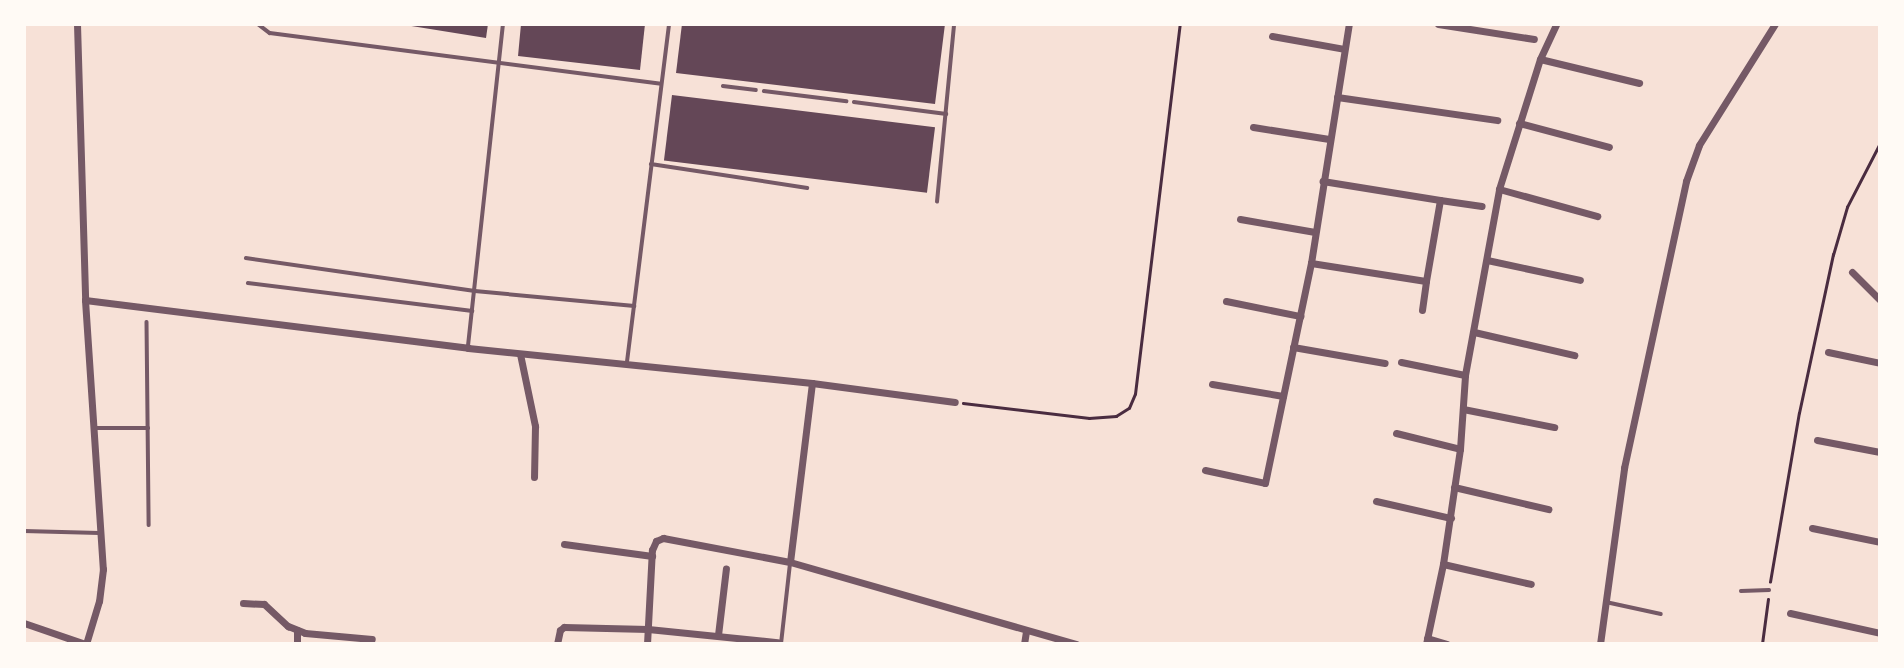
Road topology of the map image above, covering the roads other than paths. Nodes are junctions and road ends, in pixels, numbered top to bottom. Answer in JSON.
{"nodes":[{"id":1,"x":77,"y":24,"type":"edge"},
{"id":2,"x":258,"y":24,"type":"edge"},
{"id":3,"x":503,"y":24,"type":"edge"},
{"id":4,"x":669,"y":24,"type":"edge"},
{"id":5,"x":954,"y":24,"type":"edge"},
{"id":6,"x":1349,"y":24,"type":"edge"},
{"id":7,"x":1438,"y":24,"type":"edge"},
{"id":8,"x":1556,"y":24,"type":"edge"},
{"id":9,"x":1775,"y":24,"type":"edge"},
{"id":10,"x":1272,"y":36,"type":"dead end"},
{"id":11,"x":1534,"y":39,"type":"dead end"},
{"id":12,"x":1344,"y":49,"type":"junction"},
{"id":13,"x":1540,"y":59,"type":"junction"},
{"id":14,"x":499,"y":63,"type":"junction"},
{"id":15,"x":1639,"y":83,"type":"dead end"},
{"id":16,"x":662,"y":84,"type":"junction"},
{"id":17,"x":723,"y":86,"type":"dead end"},
{"id":18,"x":756,"y":90,"type":"dead end"},
{"id":19,"x":764,"y":91,"type":"dead end"},
{"id":20,"x":1337,"y":97,"type":"junction"},
{"id":21,"x":846,"y":101,"type":"dead end"},
{"id":22,"x":854,"y":102,"type":"dead end"},
{"id":23,"x":946,"y":114,"type":"junction"},
{"id":24,"x":1497,"y":120,"type":"dead end"},
{"id":25,"x":1520,"y":124,"type":"junction"},
{"id":26,"x":1253,"y":127,"type":"dead end"},
{"id":27,"x":1329,"y":139,"type":"junction"},
{"id":28,"x":1609,"y":147,"type":"dead end"},
{"id":29,"x":651,"y":164,"type":"junction"},
{"id":30,"x":1323,"y":181,"type":"junction"},
{"id":31,"x":807,"y":188,"type":"dead end"},
{"id":32,"x":1499,"y":189,"type":"junction"},
{"id":33,"x":1440,"y":200,"type":"junction"},
{"id":34,"x":937,"y":202,"type":"dead end"},
{"id":35,"x":1482,"y":205,"type":"dead end"},
{"id":36,"x":1597,"y":216,"type":"dead end"},
{"id":37,"x":1240,"y":219,"type":"dead end"},
{"id":38,"x":1315,"y":232,"type":"junction"},
{"id":39,"x":246,"y":258,"type":"dead end"},
{"id":40,"x":1487,"y":260,"type":"junction"},
{"id":41,"x":1311,"y":263,"type":"junction"},
{"id":42,"x":1852,"y":272,"type":"dead end"},
{"id":43,"x":1580,"y":280,"type":"dead end"},
{"id":44,"x":1426,"y":281,"type":"junction"},
{"id":45,"x":248,"y":283,"type":"dead end"},
{"id":46,"x":475,"y":290,"type":"junction"},
{"id":47,"x":85,"y":300,"type":"junction"},
{"id":48,"x":1880,"y":300,"type":"edge"},
{"id":49,"x":1226,"y":302,"type":"dead end"},
{"id":50,"x":634,"y":306,"type":"junction"},
{"id":51,"x":1422,"y":310,"type":"dead end"},
{"id":52,"x":472,"y":311,"type":"junction"},
{"id":53,"x":1300,"y":316,"type":"junction"},
{"id":54,"x":147,"y":322,"type":"dead end"},
{"id":55,"x":1474,"y":332,"type":"junction"},
{"id":56,"x":1293,"y":347,"type":"junction"},
{"id":57,"x":468,"y":348,"type":"junction"},
{"id":58,"x":1828,"y":352,"type":"dead end"},
{"id":59,"x":520,"y":354,"type":"junction"},
{"id":60,"x":1574,"y":355,"type":"dead end"},
{"id":61,"x":1401,"y":362,"type":"dead end"},
{"id":62,"x":1385,"y":363,"type":"dead end"},
{"id":63,"x":1880,"y":363,"type":"edge"},
{"id":64,"x":626,"y":364,"type":"junction"},
{"id":65,"x":1465,"y":375,"type":"junction"},
{"id":66,"x":813,"y":383,"type":"junction"},
{"id":67,"x":1212,"y":384,"type":"dead end"},
{"id":68,"x":1283,"y":396,"type":"junction"},
{"id":69,"x":955,"y":402,"type":"road end"},
{"id":70,"x":1463,"y":409,"type":"junction"},
{"id":71,"x":92,"y":428,"type":"junction"},
{"id":72,"x":148,"y":428,"type":"junction"},
{"id":73,"x":1554,"y":428,"type":"dead end"},
{"id":74,"x":1396,"y":433,"type":"dead end"},
{"id":75,"x":1817,"y":440,"type":"dead end"},
{"id":76,"x":1460,"y":449,"type":"junction"},
{"id":77,"x":1880,"y":452,"type":"edge"},
{"id":78,"x":1205,"y":470,"type":"dead end"},
{"id":79,"x":534,"y":477,"type":"dead end"},
{"id":80,"x":1454,"y":487,"type":"junction"},
{"id":81,"x":1376,"y":501,"type":"dead end"},
{"id":82,"x":1548,"y":509,"type":"dead end"},
{"id":83,"x":1451,"y":518,"type":"junction"},
{"id":84,"x":149,"y":525,"type":"dead end"},
{"id":85,"x":1812,"y":528,"type":"dead end"},
{"id":86,"x":24,"y":531,"type":"edge"},
{"id":87,"x":101,"y":533,"type":"junction"},
{"id":88,"x":1880,"y":542,"type":"edge"},
{"id":89,"x":564,"y":544,"type":"dead end"},
{"id":90,"x":652,"y":556,"type":"junction"},
{"id":91,"x":790,"y":562,"type":"junction"},
{"id":92,"x":1444,"y":564,"type":"junction"},
{"id":93,"x":726,"y":568,"type":"dead end"},
{"id":94,"x":1531,"y":584,"type":"dead end"},
{"id":95,"x":1769,"y":590,"type":"road end"},
{"id":96,"x":1741,"y":591,"type":"dead end"},
{"id":97,"x":1606,"y":602,"type":"junction"},
{"id":98,"x":243,"y":603,"type":"dead end"},
{"id":99,"x":1790,"y":613,"type":"dead end"},
{"id":100,"x":1661,"y":614,"type":"dead end"},
{"id":101,"x":24,"y":622,"type":"edge"},
{"id":102,"x":648,"y":629,"type":"junction"},
{"id":103,"x":297,"y":630,"type":"junction"},
{"id":104,"x":1026,"y":631,"type":"junction"},
{"id":105,"x":1880,"y":633,"type":"edge"},
{"id":106,"x":718,"y":635,"type":"junction"},
{"id":107,"x":372,"y":639,"type":"dead end"},
{"id":108,"x":1042,"y":639,"type":"edge"},
{"id":109,"x":1427,"y":641,"type":"edge"},
{"id":110,"x":85,"y":643,"type":"edge"},
{"id":111,"x":297,"y":643,"type":"edge"},
{"id":112,"x":557,"y":643,"type":"edge"},
{"id":113,"x":647,"y":643,"type":"edge"},
{"id":114,"x":779,"y":643,"type":"edge"},
{"id":115,"x":1024,"y":643,"type":"edge"},
{"id":116,"x":1076,"y":643,"type":"edge"},
{"id":117,"x":1447,"y":643,"type":"edge"},
{"id":118,"x":1600,"y":643,"type":"edge"}],
"edges":[{"from":1,"to":47,"type":"street"},
{"from":2,"to":14,"type":"lane"},
{"from":3,"to":14,"type":"lane"},
{"from":4,"to":16,"type":"lane"},
{"from":5,"to":23,"type":"lane"},
{"from":6,"to":12,"type":"street"},
{"from":7,"to":11,"type":"street"},
{"from":8,"to":13,"type":"street"},
{"from":9,"to":97,"type":"street"},
{"from":10,"to":12,"type":"street"},
{"from":12,"to":20,"type":"street"},
{"from":13,"to":15,"type":"street"},
{"from":13,"to":25,"type":"street"},
{"from":14,"to":16,"type":"lane"},
{"from":14,"to":46,"type":"lane"},
{"from":16,"to":29,"type":"lane"},
{"from":17,"to":18,"type":"lane"},
{"from":19,"to":21,"type":"lane"},
{"from":20,"to":24,"type":"street"},
{"from":20,"to":27,"type":"street"},
{"from":22,"to":23,"type":"lane"},
{"from":23,"to":34,"type":"lane"},
{"from":25,"to":28,"type":"street"},
{"from":25,"to":32,"type":"street"},
{"from":26,"to":27,"type":"street"},
{"from":27,"to":30,"type":"street"},
{"from":29,"to":31,"type":"lane"},
{"from":29,"to":50,"type":"lane"},
{"from":30,"to":33,"type":"street"},
{"from":30,"to":38,"type":"street"},
{"from":32,"to":36,"type":"street"},
{"from":32,"to":40,"type":"street"},
{"from":33,"to":35,"type":"street"},
{"from":33,"to":44,"type":"street"},
{"from":37,"to":38,"type":"street"},
{"from":38,"to":41,"type":"street"},
{"from":39,"to":46,"type":"lane"},
{"from":40,"to":43,"type":"street"},
{"from":40,"to":55,"type":"street"},
{"from":41,"to":44,"type":"street"},
{"from":41,"to":53,"type":"street"},
{"from":42,"to":48,"type":"street"},
{"from":44,"to":51,"type":"street"},
{"from":45,"to":52,"type":"lane"},
{"from":46,"to":50,"type":"lane"},
{"from":46,"to":52,"type":"lane"},
{"from":47,"to":57,"type":"street"},
{"from":47,"to":71,"type":"street"},
{"from":49,"to":53,"type":"street"},
{"from":50,"to":64,"type":"lane"},
{"from":52,"to":57,"type":"lane"},
{"from":53,"to":56,"type":"street"},
{"from":54,"to":72,"type":"lane"},
{"from":55,"to":60,"type":"street"},
{"from":55,"to":65,"type":"street"},
{"from":56,"to":62,"type":"street"},
{"from":56,"to":68,"type":"street"},
{"from":57,"to":59,"type":"street"},
{"from":58,"to":63,"type":"street"},
{"from":59,"to":64,"type":"street"},
{"from":59,"to":79,"type":"street"},
{"from":61,"to":65,"type":"street"},
{"from":64,"to":66,"type":"street"},
{"from":65,"to":70,"type":"street"},
{"from":66,"to":69,"type":"street"},
{"from":66,"to":91,"type":"street"},
{"from":67,"to":68,"type":"street"},
{"from":68,"to":78,"type":"street"},
{"from":70,"to":73,"type":"street"},
{"from":70,"to":76,"type":"street"},
{"from":71,"to":72,"type":"lane"},
{"from":71,"to":87,"type":"street"},
{"from":72,"to":84,"type":"lane"},
{"from":74,"to":76,"type":"street"},
{"from":75,"to":77,"type":"street"},
{"from":76,"to":80,"type":"street"},
{"from":80,"to":82,"type":"street"},
{"from":80,"to":83,"type":"street"},
{"from":81,"to":83,"type":"street"},
{"from":83,"to":92,"type":"street"},
{"from":85,"to":88,"type":"street"},
{"from":86,"to":87,"type":"lane"},
{"from":87,"to":110,"type":"street"},
{"from":89,"to":90,"type":"street"},
{"from":90,"to":91,"type":"street"},
{"from":90,"to":102,"type":"street"},
{"from":91,"to":104,"type":"street"},
{"from":91,"to":114,"type":"lane"},
{"from":92,"to":94,"type":"street"},
{"from":92,"to":109,"type":"street"},
{"from":93,"to":106,"type":"street"},
{"from":95,"to":96,"type":"lane"},
{"from":97,"to":100,"type":"lane"},
{"from":97,"to":118,"type":"street"},
{"from":98,"to":103,"type":"street"},
{"from":99,"to":105,"type":"street"},
{"from":101,"to":110,"type":"street"},
{"from":102,"to":106,"type":"street"},
{"from":102,"to":112,"type":"street"},
{"from":102,"to":113,"type":"street"},
{"from":103,"to":107,"type":"street"},
{"from":103,"to":111,"type":"street"},
{"from":104,"to":108,"type":"street"},
{"from":104,"to":115,"type":"street"},
{"from":106,"to":114,"type":"street"},
{"from":108,"to":116,"type":"street"},
{"from":109,"to":117,"type":"street"}]}
